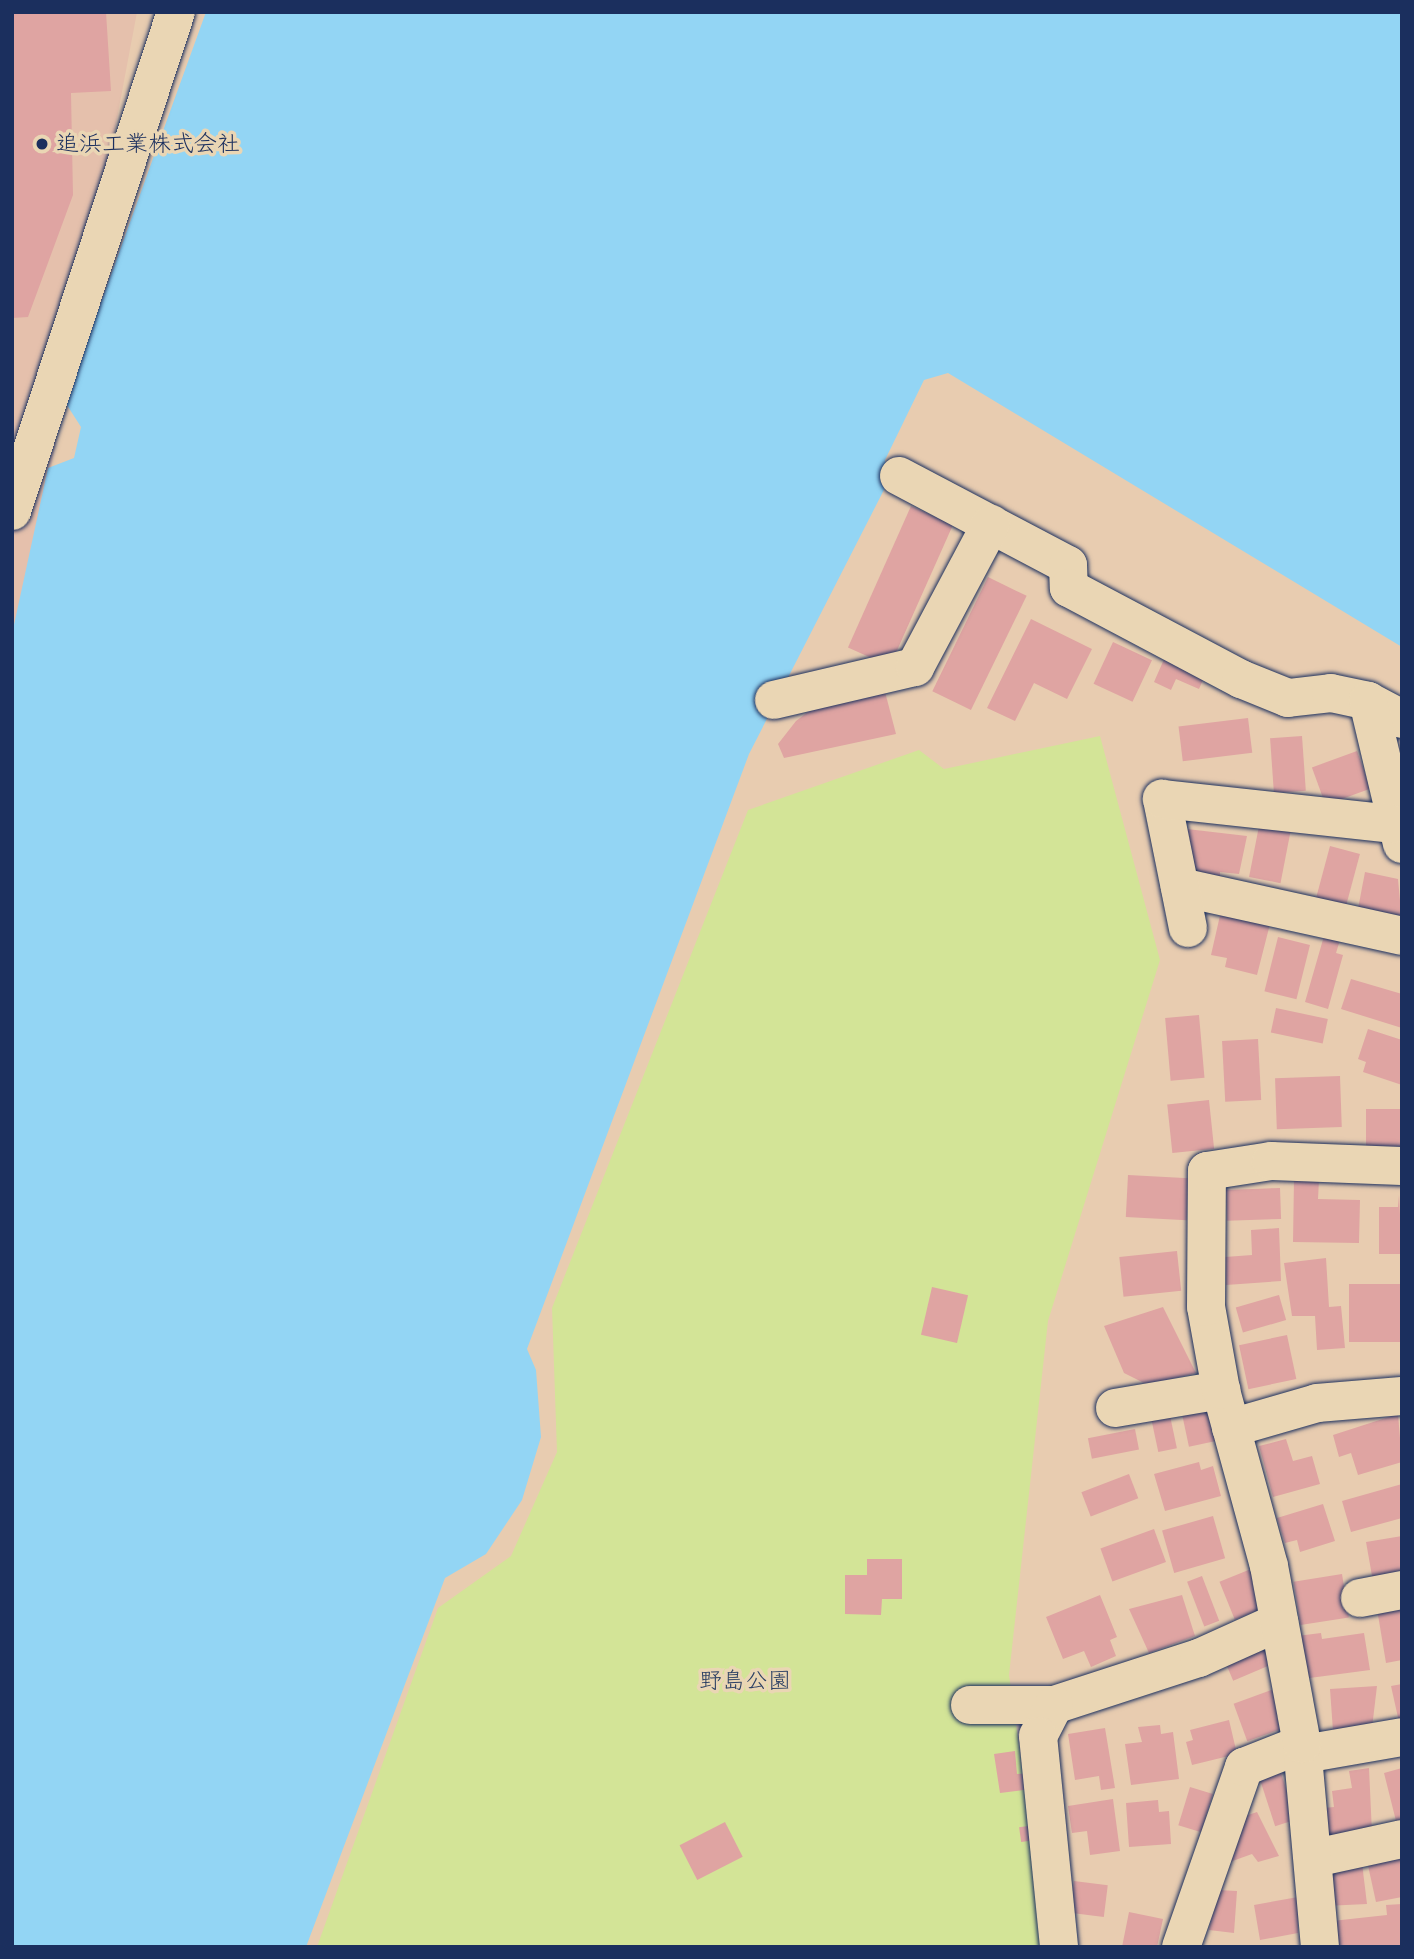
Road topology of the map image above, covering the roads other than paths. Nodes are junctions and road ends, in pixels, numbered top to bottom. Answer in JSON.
{"nodes":[{"id":1,"x":176,"y":12,"type":"edge"},
{"id":2,"x":899,"y":475,"type":"dead end"},
{"id":3,"x":12,"y":511,"type":"edge"},
{"id":4,"x":991,"y":524,"type":"junction"},
{"id":5,"x":774,"y":700,"type":"dead end"},
{"id":6,"x":1368,"y":701,"type":"junction"},
{"id":7,"x":1402,"y":719,"type":"edge"},
{"id":8,"x":1398,"y":834,"type":"edge"},
{"id":9,"x":1180,"y":887,"type":"junction"},
{"id":10,"x":1188,"y":928,"type":"dead end"},
{"id":11,"x":1402,"y":936,"type":"edge"},
{"id":12,"x":1402,"y":1166,"type":"edge"},
{"id":13,"x":1221,"y":1390,"type":"junction"},
{"id":14,"x":1402,"y":1396,"type":"edge"},
{"id":15,"x":1115,"y":1408,"type":"dead end"},
{"id":16,"x":1231,"y":1428,"type":"junction"},
{"id":17,"x":1402,"y":1590,"type":"edge"},
{"id":18,"x":1360,"y":1598,"type":"dead end"},
{"id":19,"x":1279,"y":1622,"type":"junction"},
{"id":20,"x":970,"y":1705,"type":"dead end"},
{"id":21,"x":1054,"y":1705,"type":"junction"},
{"id":22,"x":1402,"y":1737,"type":"edge"},
{"id":23,"x":1303,"y":1749,"type":"junction"},
{"id":24,"x":1402,"y":1839,"type":"edge"},
{"id":25,"x":1315,"y":1858,"type":"junction"},
{"id":26,"x":1059,"y":1947,"type":"edge"},
{"id":27,"x":1181,"y":1947,"type":"edge"},
{"id":28,"x":1320,"y":1947,"type":"edge"}],
"edges":[{"from":1,"to":3,"type":"street"},
{"from":2,"to":4,"type":"street"},
{"from":4,"to":5,"type":"street"},
{"from":4,"to":6,"type":"street"},
{"from":6,"to":7,"type":"street"},
{"from":6,"to":8,"type":"street"},
{"from":8,"to":9,"type":"street"},
{"from":9,"to":10,"type":"street"},
{"from":9,"to":11,"type":"street"},
{"from":12,"to":13,"type":"street"},
{"from":13,"to":15,"type":"street"},
{"from":13,"to":16,"type":"street"},
{"from":14,"to":16,"type":"street"},
{"from":16,"to":19,"type":"street"},
{"from":17,"to":18,"type":"street"},
{"from":19,"to":21,"type":"street"},
{"from":19,"to":23,"type":"street"},
{"from":20,"to":21,"type":"street"},
{"from":21,"to":26,"type":"street"},
{"from":22,"to":23,"type":"street"},
{"from":23,"to":25,"type":"street"},
{"from":23,"to":27,"type":"street"},
{"from":24,"to":25,"type":"street"},
{"from":25,"to":28,"type":"street"}]}
